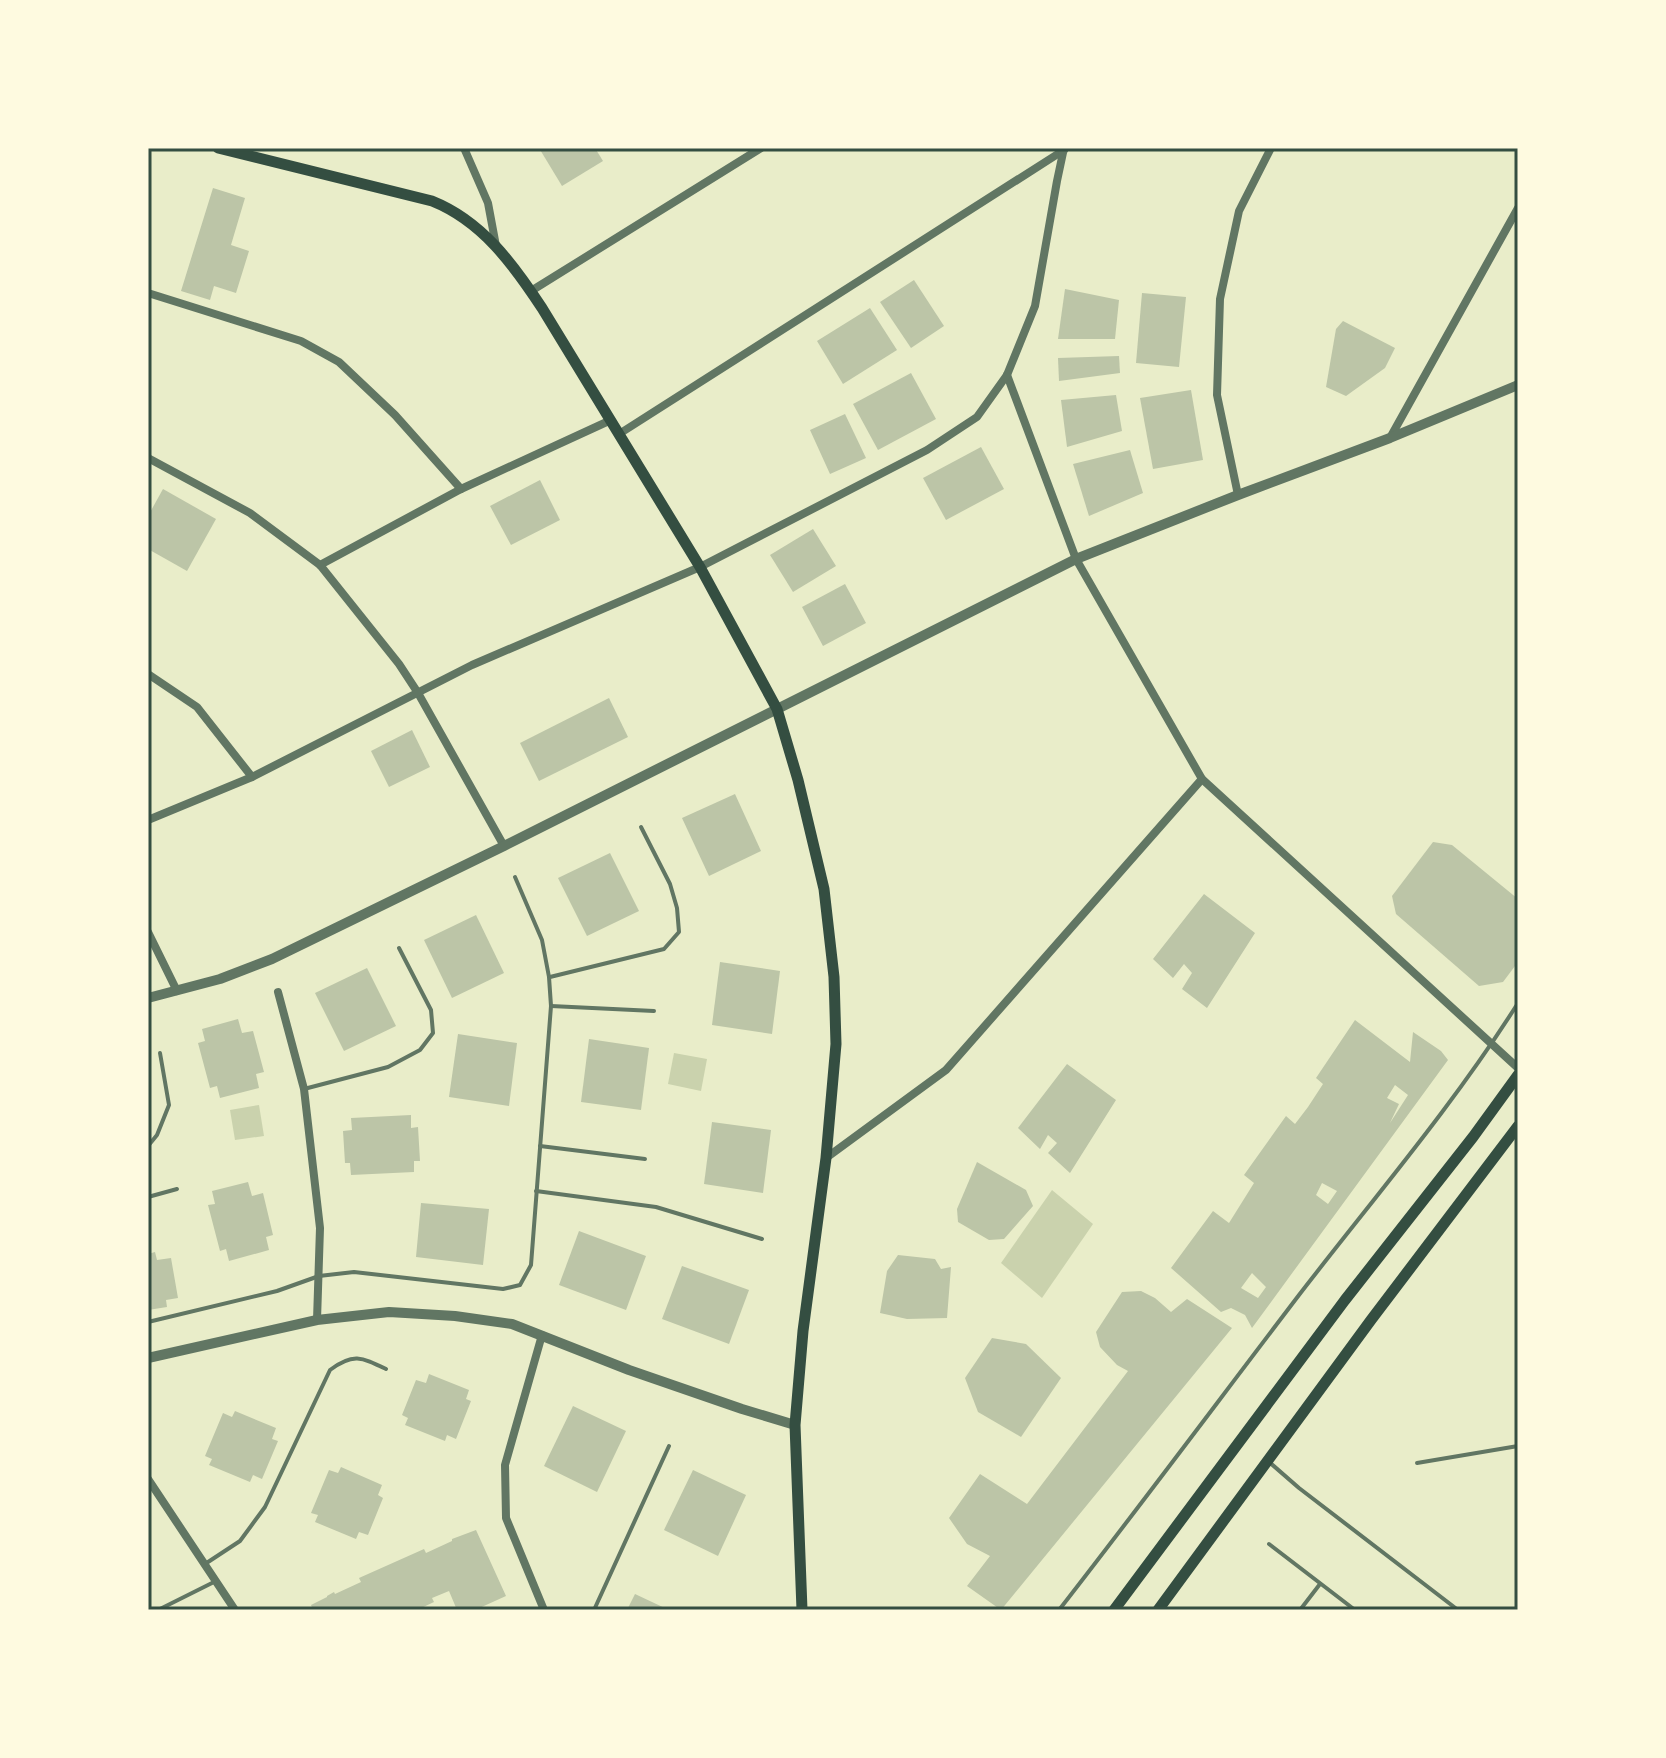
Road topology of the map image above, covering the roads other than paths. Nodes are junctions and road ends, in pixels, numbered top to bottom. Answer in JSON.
{"nodes":[{"id":1,"x":218,"y":148,"type":"edge"},
{"id":2,"x":464,"y":148,"type":"edge"},
{"id":3,"x":761,"y":148,"type":"edge"},
{"id":4,"x":1271,"y":148,"type":"edge"},
{"id":5,"x":1064,"y":149,"type":"edge"},
{"id":6,"x":263,"y":153,"type":"edge"},
{"id":7,"x":1518,"y":208,"type":"edge"},
{"id":8,"x":496,"y":246,"type":"junction"},
{"id":9,"x":531,"y":291,"type":"junction"},
{"id":10,"x":148,"y":293,"type":"edge"},
{"id":11,"x":1007,"y":375,"type":"junction"},
{"id":12,"x":1518,"y":385,"type":"edge"},
{"id":13,"x":611,"y":420,"type":"junction"},
{"id":14,"x":619,"y":434,"type":"junction"},
{"id":15,"x":1390,"y":438,"type":"junction"},
{"id":16,"x":148,"y":458,"type":"edge"},
{"id":17,"x":461,"y":489,"type":"junction"},
{"id":18,"x":1238,"y":495,"type":"junction"},
{"id":19,"x":1076,"y":559,"type":"junction"},
{"id":20,"x":320,"y":565,"type":"junction"},
{"id":21,"x":700,"y":567,"type":"junction"},
{"id":22,"x":148,"y":674,"type":"edge"},
{"id":23,"x":418,"y":693,"type":"junction"},
{"id":24,"x":777,"y":709,"type":"junction"},
{"id":25,"x":252,"y":777,"type":"junction"},
{"id":26,"x":1202,"y":779,"type":"junction"},
{"id":27,"x":148,"y":820,"type":"edge"},
{"id":28,"x":641,"y":827,"type":"dead end"},
{"id":29,"x":504,"y":846,"type":"junction"},
{"id":30,"x":515,"y":877,"type":"dead end"},
{"id":31,"x":148,"y":932,"type":"edge"},
{"id":32,"x":399,"y":948,"type":"dead end"},
{"id":33,"x":549,"y":977,"type":"junction"},
{"id":34,"x":177,"y":991,"type":"junction"},
{"id":35,"x":278,"y":992,"type":"dead end"},
{"id":36,"x":148,"y":998,"type":"edge"},
{"id":37,"x":1518,"y":1003,"type":"edge"},
{"id":38,"x":551,"y":1006,"type":"junction"},
{"id":39,"x":654,"y":1011,"type":"dead end"},
{"id":40,"x":1492,"y":1045,"type":"junction"},
{"id":41,"x":160,"y":1053,"type":"dead end"},
{"id":42,"x":1518,"y":1068,"type":"edge"},
{"id":43,"x":1518,"y":1075,"type":"edge"},
{"id":44,"x":304,"y":1089,"type":"junction"},
{"id":45,"x":1516,"y":1134,"type":"edge"},
{"id":46,"x":148,"y":1146,"type":"edge"},
{"id":47,"x":540,"y":1146,"type":"junction"},
{"id":48,"x":826,"y":1158,"type":"junction"},
{"id":49,"x":645,"y":1159,"type":"dead end"},
{"id":50,"x":177,"y":1189,"type":"dead end"},
{"id":51,"x":536,"y":1191,"type":"junction"},
{"id":52,"x":148,"y":1197,"type":"edge"},
{"id":53,"x":762,"y":1239,"type":"dead end"},
{"id":54,"x":319,"y":1276,"type":"junction"},
{"id":55,"x":317,"y":1320,"type":"junction"},
{"id":56,"x":148,"y":1322,"type":"edge"},
{"id":57,"x":542,"y":1335,"type":"junction"},
{"id":58,"x":148,"y":1358,"type":"edge"},
{"id":59,"x":386,"y":1369,"type":"dead end"},
{"id":60,"x":795,"y":1425,"type":"junction"},
{"id":61,"x":669,"y":1446,"type":"dead end"},
{"id":62,"x":1518,"y":1446,"type":"edge"},
{"id":63,"x":1267,"y":1460,"type":"junction"},
{"id":64,"x":1417,"y":1463,"type":"dead end"},
{"id":65,"x":148,"y":1479,"type":"edge"},
{"id":66,"x":1269,"y":1544,"type":"dead end"},
{"id":67,"x":205,"y":1564,"type":"junction"},
{"id":68,"x":216,"y":1581,"type":"junction"},
{"id":69,"x":1320,"y":1584,"type":"junction"},
{"id":70,"x":158,"y":1610,"type":"edge"},
{"id":71,"x":235,"y":1610,"type":"edge"},
{"id":72,"x":544,"y":1610,"type":"edge"},
{"id":73,"x":594,"y":1610,"type":"edge"},
{"id":74,"x":802,"y":1610,"type":"edge"},
{"id":75,"x":1059,"y":1610,"type":"edge"},
{"id":76,"x":1114,"y":1610,"type":"edge"},
{"id":77,"x":1158,"y":1610,"type":"edge"},
{"id":78,"x":1300,"y":1610,"type":"edge"},
{"id":79,"x":1355,"y":1610,"type":"edge"},
{"id":80,"x":1458,"y":1610,"type":"edge"}],
"edges":[{"from":1,"to":6,"type":"main road"},
{"from":2,"to":8,"type":"street"},
{"from":3,"to":9,"type":"street"},
{"from":4,"to":18,"type":"street"},
{"from":5,"to":11,"type":"street"},
{"from":5,"to":14,"type":"street"},
{"from":6,"to":8,"type":"main road"},
{"from":7,"to":15,"type":"street"},
{"from":8,"to":9,"type":"main road"},
{"from":9,"to":13,"type":"main road"},
{"from":10,"to":17,"type":"street"},
{"from":11,"to":19,"type":"street"},
{"from":11,"to":21,"type":"street"},
{"from":12,"to":15,"type":"street"},
{"from":13,"to":14,"type":"main road"},
{"from":13,"to":17,"type":"street"},
{"from":14,"to":21,"type":"main road"},
{"from":15,"to":18,"type":"street"},
{"from":16,"to":20,"type":"street"},
{"from":17,"to":20,"type":"street"},
{"from":18,"to":19,"type":"street"},
{"from":19,"to":24,"type":"street"},
{"from":19,"to":26,"type":"street"},
{"from":20,"to":23,"type":"street"},
{"from":21,"to":23,"type":"street"},
{"from":21,"to":24,"type":"main road"},
{"from":22,"to":25,"type":"street"},
{"from":23,"to":25,"type":"street"},
{"from":23,"to":29,"type":"street"},
{"from":24,"to":29,"type":"street"},
{"from":24,"to":48,"type":"main road"},
{"from":25,"to":27,"type":"street"},
{"from":26,"to":40,"type":"street"},
{"from":26,"to":48,"type":"street"},
{"from":28,"to":33,"type":"lane"},
{"from":29,"to":34,"type":"street"},
{"from":30,"to":33,"type":"lane"},
{"from":31,"to":34,"type":"street"},
{"from":32,"to":44,"type":"lane"},
{"from":33,"to":38,"type":"lane"},
{"from":34,"to":36,"type":"street"},
{"from":35,"to":44,"type":"street"},
{"from":37,"to":40,"type":"lane"},
{"from":38,"to":39,"type":"lane"},
{"from":38,"to":47,"type":"lane"},
{"from":40,"to":42,"type":"street"},
{"from":40,"to":75,"type":"lane"},
{"from":41,"to":46,"type":"lane"},
{"from":43,"to":76,"type":"main road"},
{"from":44,"to":54,"type":"street"},
{"from":45,"to":63,"type":"main road"},
{"from":47,"to":49,"type":"lane"},
{"from":47,"to":51,"type":"lane"},
{"from":48,"to":60,"type":"main road"},
{"from":50,"to":52,"type":"lane"},
{"from":51,"to":53,"type":"lane"},
{"from":51,"to":54,"type":"lane"},
{"from":54,"to":55,"type":"street"},
{"from":54,"to":56,"type":"lane"},
{"from":55,"to":57,"type":"street"},
{"from":55,"to":58,"type":"street"},
{"from":57,"to":60,"type":"street"},
{"from":57,"to":72,"type":"street"},
{"from":59,"to":67,"type":"lane"},
{"from":60,"to":74,"type":"main road"},
{"from":61,"to":73,"type":"lane"},
{"from":62,"to":64,"type":"lane"},
{"from":63,"to":77,"type":"main road"},
{"from":63,"to":80,"type":"lane"},
{"from":65,"to":67,"type":"street"},
{"from":66,"to":69,"type":"lane"},
{"from":67,"to":68,"type":"street"},
{"from":68,"to":70,"type":"lane"},
{"from":68,"to":71,"type":"street"},
{"from":69,"to":78,"type":"lane"},
{"from":69,"to":79,"type":"lane"}]}
